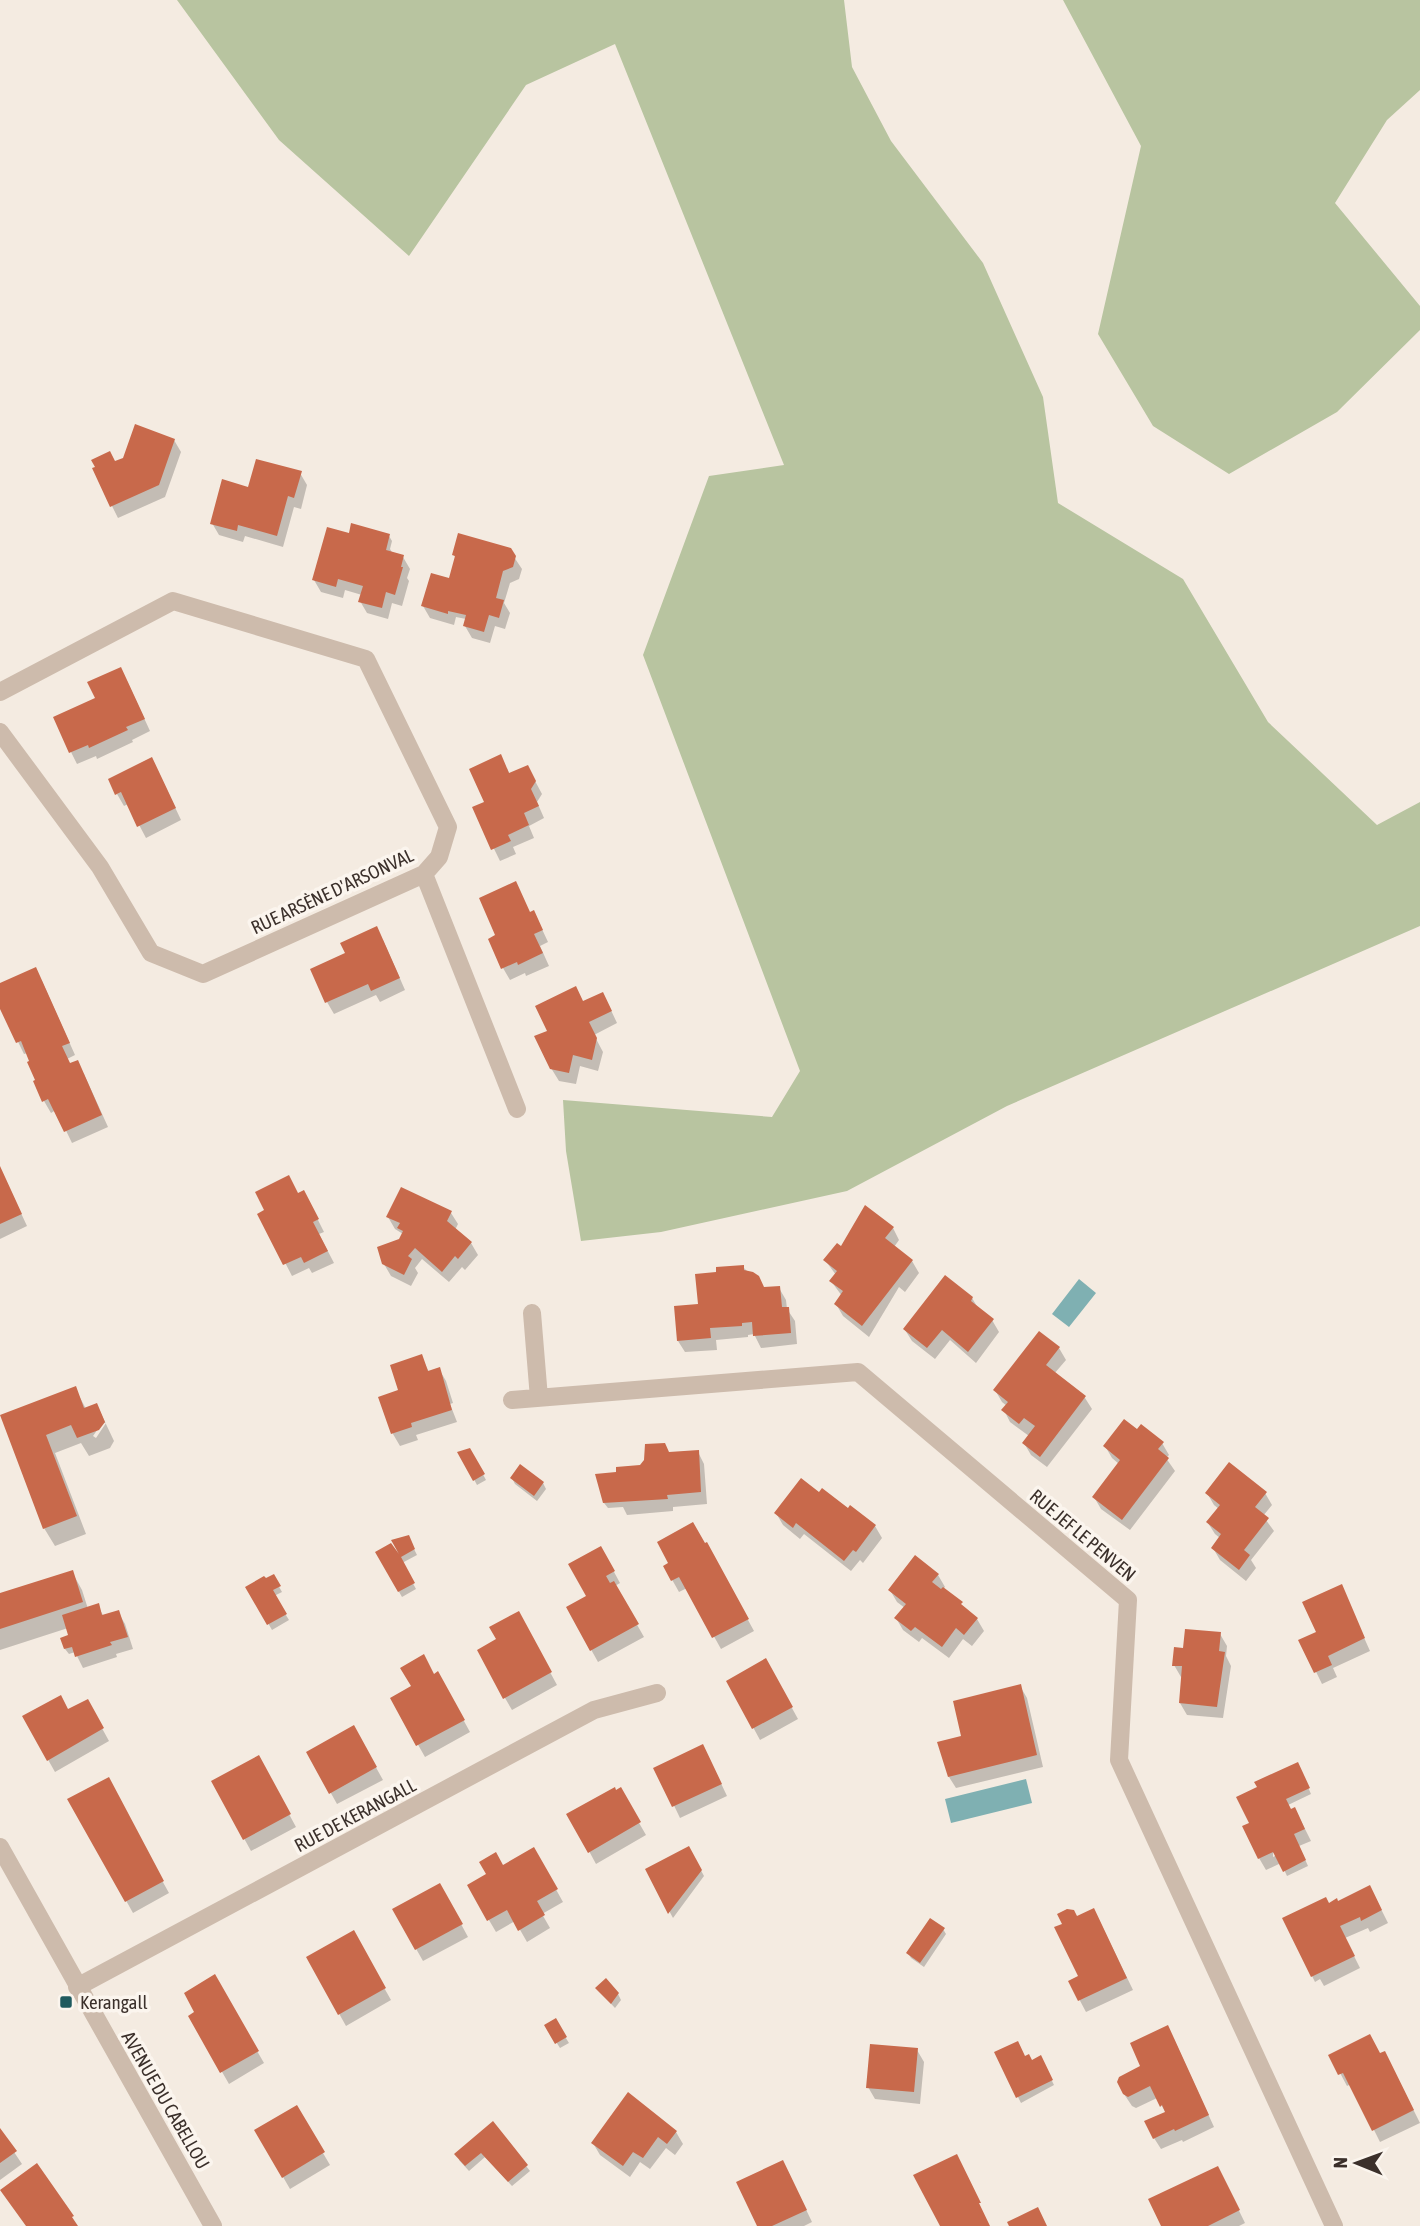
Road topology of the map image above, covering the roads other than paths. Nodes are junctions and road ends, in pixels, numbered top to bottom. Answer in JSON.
{"nodes":[{"id":1,"x":0,"y":692,"type":"edge"},
{"id":2,"x":0,"y":732,"type":"edge"},
{"id":3,"x":424,"y":874,"type":"junction"},
{"id":4,"x":517,"y":1110,"type":"dead end"},
{"id":5,"x":532,"y":1313,"type":"dead end"},
{"id":6,"x":539,"y":1398,"type":"junction"},
{"id":7,"x":512,"y":1399,"type":"dead end"},
{"id":8,"x":657,"y":1693,"type":"dead end"},
{"id":9,"x":0,"y":1847,"type":"edge"},
{"id":10,"x":78,"y":1987,"type":"junction"},
{"id":11,"x":213,"y":2226,"type":"edge"},
{"id":12,"x":1334,"y":2226,"type":"edge"}],
"edges":[{"from":1,"to":3,"type":"street","name":"RUE ARSÈNE D'ARSONVAL"},
{"from":2,"to":3,"type":"street","name":"RUE ARSÈNE D'ARSONVAL"},
{"from":3,"to":4,"type":"street"},
{"from":5,"to":6,"type":"street"},
{"from":6,"to":7,"type":"street","name":"RUE JEF LE PENVEN"},
{"from":6,"to":12,"type":"street","name":"RUE JEF LE PENVEN"},
{"from":8,"to":10,"type":"street","name":"RUE DE KERANGALL"},
{"from":9,"to":10,"type":"street","name":"AVENUE DU CABELLOU"},
{"from":10,"to":11,"type":"street","name":"AVENUE DU CABELLOU"}]}
